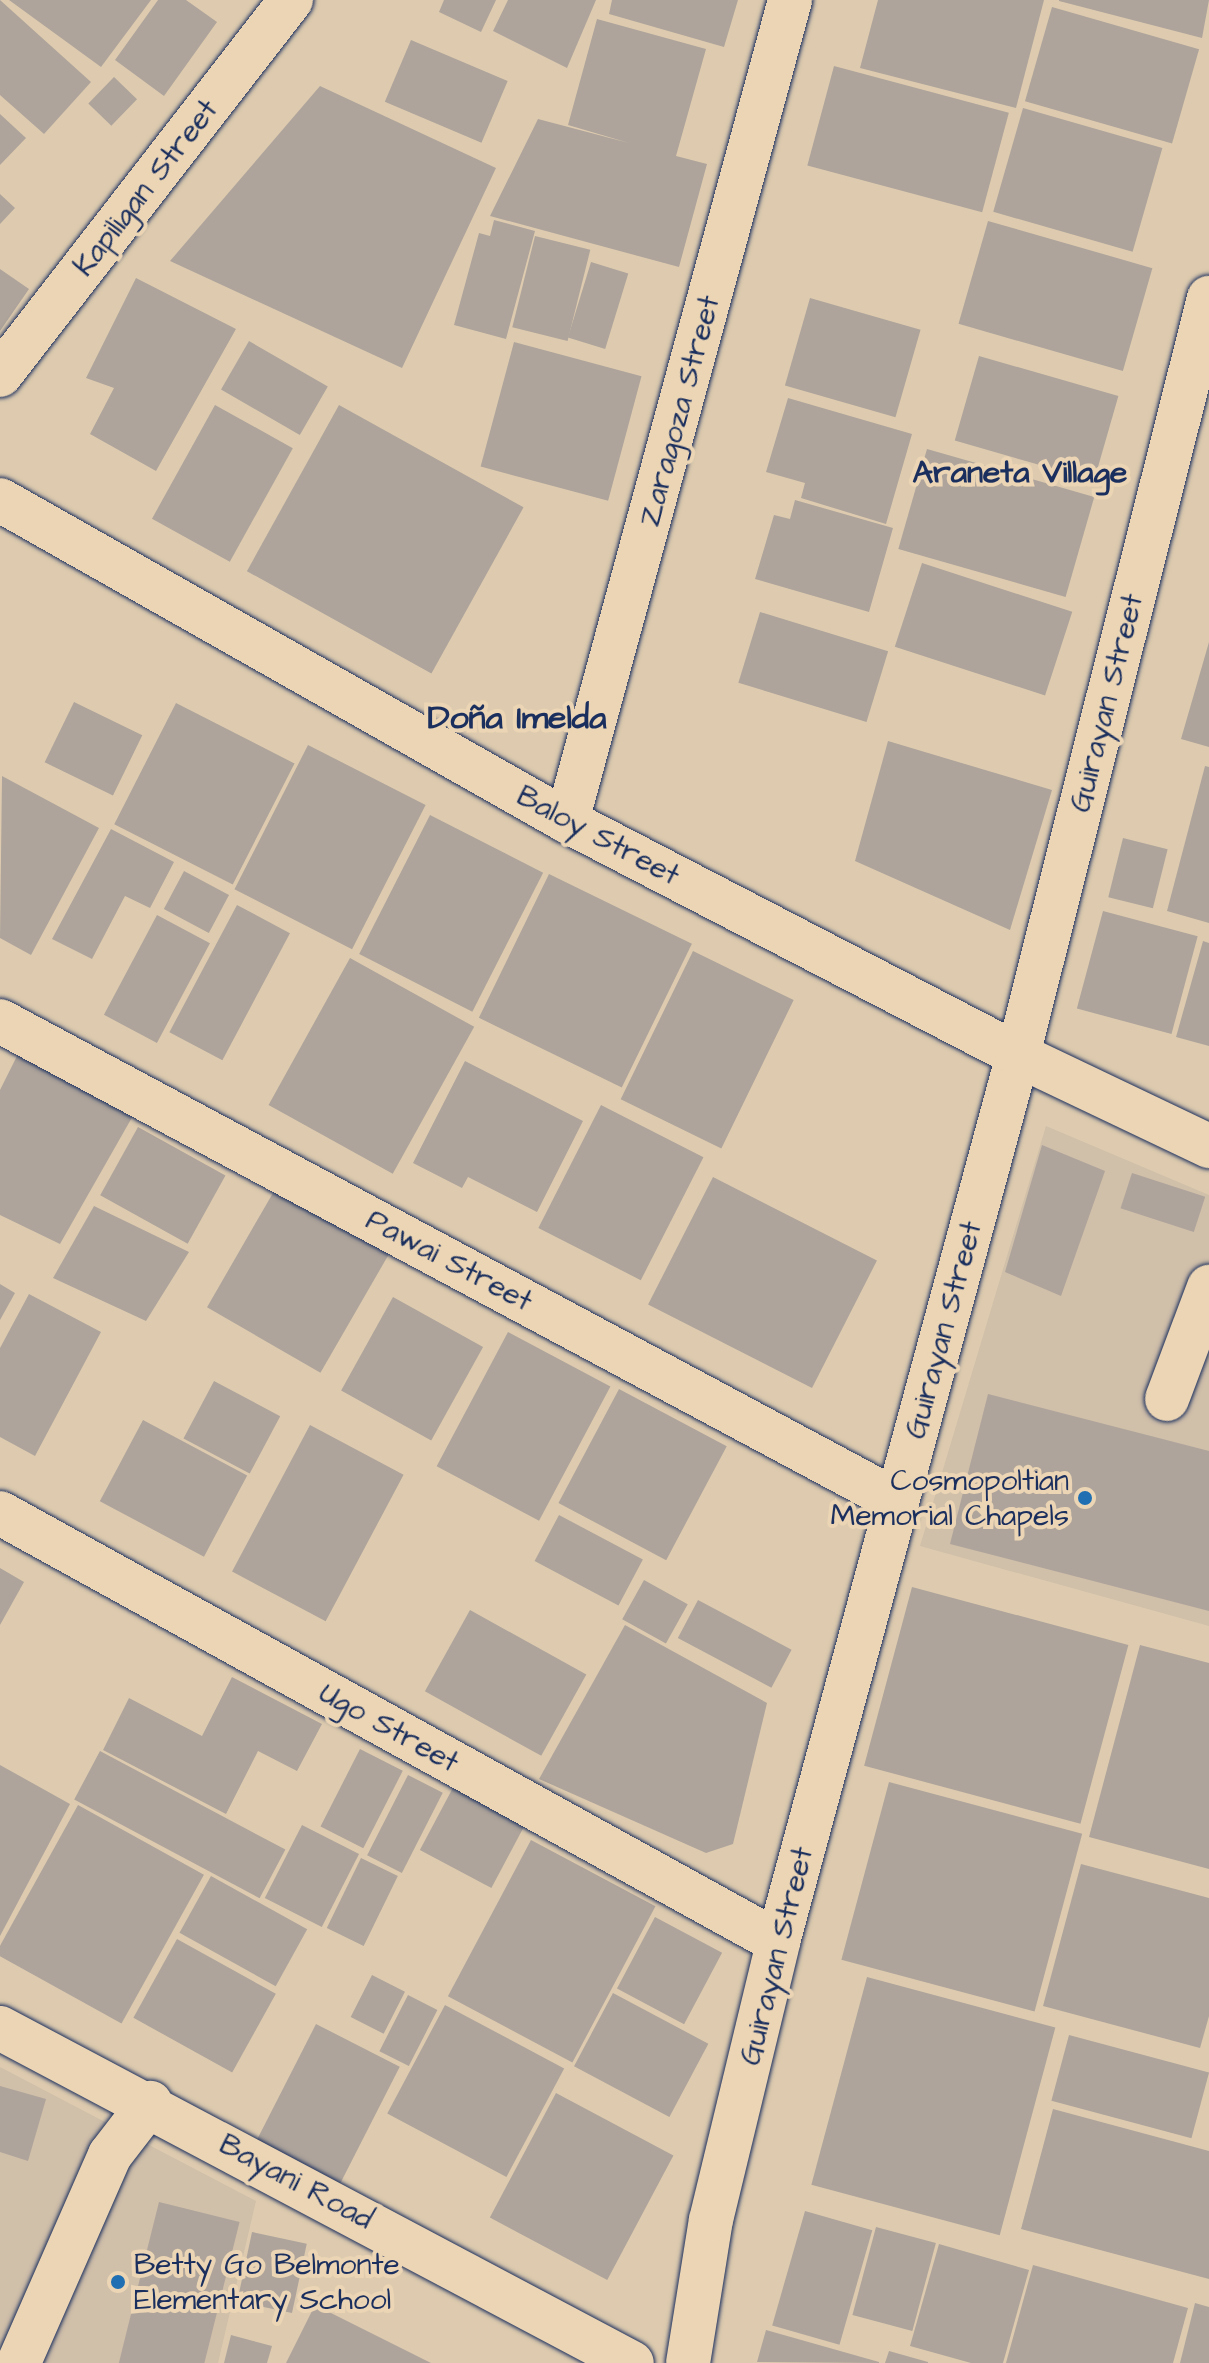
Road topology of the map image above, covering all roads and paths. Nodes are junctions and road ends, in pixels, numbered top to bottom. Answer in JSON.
{"nodes":[{"id":1,"x":291,"y":0,"type":"edge"},
{"id":2,"x":790,"y":0,"type":"edge"},
{"id":3,"x":1209,"y":298,"type":"edge"},
{"id":4,"x":0,"y":375,"type":"edge"},
{"id":5,"x":0,"y":500,"type":"edge"},
{"id":6,"x":567,"y":821,"type":"junction"},
{"id":7,"x":0,"y":1021,"type":"edge"},
{"id":8,"x":1018,"y":1055,"type":"junction"},
{"id":9,"x":1209,"y":1146,"type":"edge"},
{"id":10,"x":1209,"y":1287,"type":"edge"},
{"id":11,"x":1167,"y":1399,"type":"dead end"},
{"id":12,"x":897,"y":1501,"type":"junction"},
{"id":13,"x":0,"y":1513,"type":"edge"},
{"id":14,"x":778,"y":1942,"type":"junction"},
{"id":15,"x":0,"y":2028,"type":"edge"},
{"id":16,"x":150,"y":2103,"type":"junction"},
{"id":17,"x":20,"y":2360,"type":"dead end"},
{"id":18,"x":632,"y":2363,"type":"edge"},
{"id":19,"x":688,"y":2363,"type":"edge"}],
"edges":[{"from":1,"to":4,"type":"street","name":"Kapiligan Street"},
{"from":2,"to":6,"type":"street","name":"Zaragoza Street"},
{"from":3,"to":8,"type":"street","name":"Guirayan Street"},
{"from":5,"to":6,"type":"street","name":"Baloy Street"},
{"from":6,"to":8,"type":"street","name":"Baloy Street"},
{"from":7,"to":12,"type":"street","name":"Pawai Street"},
{"from":8,"to":9,"type":"street","name":"Baloy Street"},
{"from":8,"to":12,"type":"street","name":"Guirayan Street"},
{"from":10,"to":11,"type":"street"},
{"from":12,"to":14,"type":"street","name":"Guirayan Street"},
{"from":13,"to":14,"type":"street","name":"Ugo Street"},
{"from":14,"to":19,"type":"street","name":"Guirayan Street"},
{"from":15,"to":16,"type":"street","name":"Bayani Road"},
{"from":16,"to":17,"type":"street"},
{"from":16,"to":18,"type":"street","name":"Bayani Road"}]}
